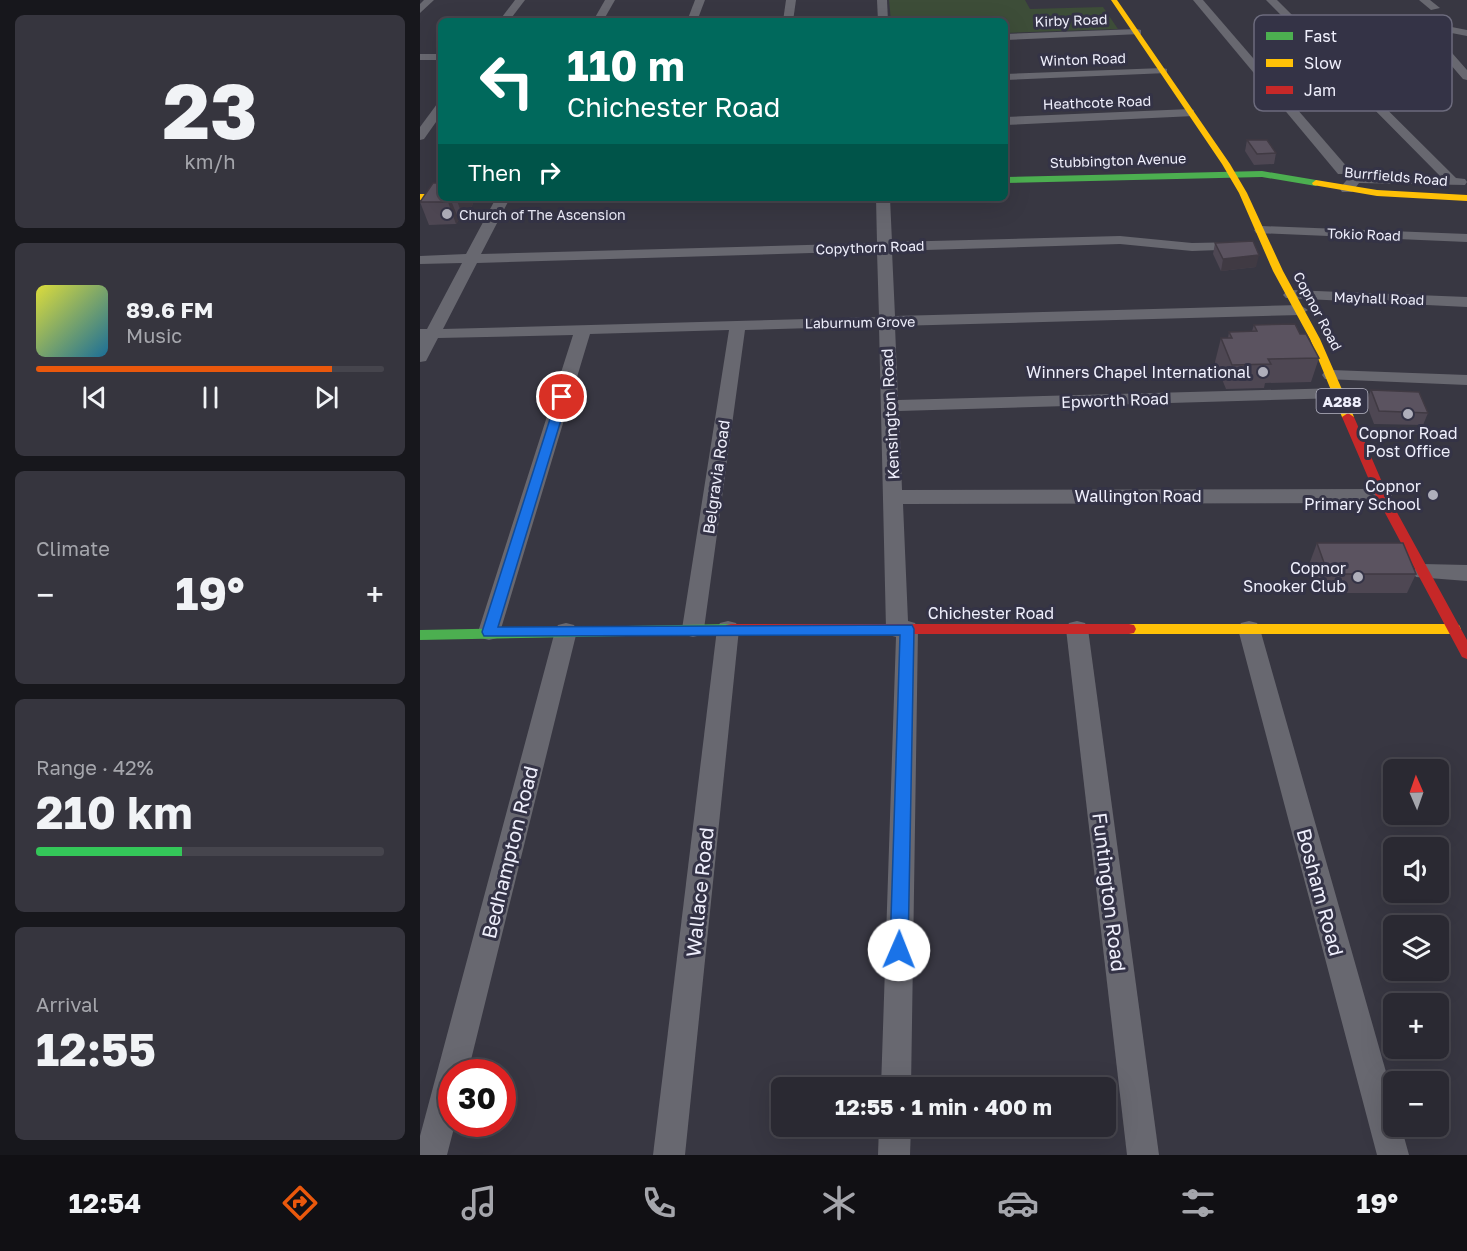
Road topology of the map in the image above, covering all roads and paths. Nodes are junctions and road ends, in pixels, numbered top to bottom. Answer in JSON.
{"nodes":[{"id":1,"x":429,"y":0,"type":"edge"},
{"id":2,"x":520,"y":0,"type":"edge"},
{"id":3,"x":610,"y":0,"type":"edge"},
{"id":4,"x":700,"y":0,"type":"edge"},
{"id":5,"x":791,"y":0,"type":"edge"},
{"id":6,"x":882,"y":0,"type":"edge"},
{"id":7,"x":1114,"y":0,"type":"edge"},
{"id":8,"x":1198,"y":0,"type":"edge"},
{"id":9,"x":1271,"y":0,"type":"edge"},
{"id":10,"x":1424,"y":0,"type":"edge"},
{"id":11,"x":1435,"y":8,"type":"dead end"},
{"id":12,"x":420,"y":10,"type":"edge"},
{"id":13,"x":1287,"y":15,"type":"edge"},
{"id":14,"x":506,"y":18,"type":"edge"},
{"id":15,"x":600,"y":18,"type":"edge"},
{"id":16,"x":693,"y":18,"type":"edge"},
{"id":17,"x":788,"y":18,"type":"edge"},
{"id":18,"x":883,"y":18,"type":"edge"},
{"id":19,"x":1452,"y":30,"type":"edge"},
{"id":20,"x":1137,"y":32,"type":"junction"},
{"id":21,"x":1467,"y":33,"type":"edge"},
{"id":22,"x":1008,"y":37,"type":"edge"},
{"id":23,"x":420,"y":57,"type":"edge"},
{"id":24,"x":438,"y":57,"type":"edge"},
{"id":25,"x":1452,"y":60,"type":"edge"},
{"id":26,"x":1254,"y":66,"type":"edge"},
{"id":27,"x":1163,"y":71,"type":"junction"},
{"id":28,"x":1008,"y":77,"type":"edge"},
{"id":29,"x":1467,"y":77,"type":"edge"},
{"id":30,"x":438,"y":111,"type":"edge"},
{"id":31,"x":1292,"y":111,"type":"edge"},
{"id":32,"x":1386,"y":111,"type":"edge"},
{"id":33,"x":1190,"y":113,"type":"junction"},
{"id":34,"x":1008,"y":121,"type":"edge"},
{"id":35,"x":420,"y":136,"type":"edge"},
{"id":36,"x":1343,"y":171,"type":"dead end"},
{"id":37,"x":1232,"y":174,"type":"junction"},
{"id":38,"x":1008,"y":180,"type":"edge"},
{"id":39,"x":1460,"y":182,"type":"edge"},
{"id":40,"x":1322,"y":184,"type":"junction"},
{"id":41,"x":1347,"y":189,"type":"junction"},
{"id":42,"x":1243,"y":194,"type":"junction"},
{"id":43,"x":438,"y":196,"type":"edge"},
{"id":44,"x":420,"y":197,"type":"edge"},
{"id":45,"x":1467,"y":198,"type":"edge"},
{"id":46,"x":501,"y":201,"type":"edge"},
{"id":47,"x":883,"y":201,"type":"edge"},
{"id":48,"x":1261,"y":230,"type":"junction"},
{"id":49,"x":1467,"y":238,"type":"edge"},
{"id":50,"x":1266,"y":245,"type":"junction"},
{"id":51,"x":884,"y":247,"type":"junction"},
{"id":52,"x":472,"y":258,"type":"junction"},
{"id":53,"x":420,"y":260,"type":"edge"},
{"id":54,"x":1291,"y":294,"type":"junction"},
{"id":55,"x":1467,"y":302,"type":"edge"},
{"id":56,"x":1300,"y":310,"type":"junction"},
{"id":57,"x":886,"y":322,"type":"junction"},
{"id":58,"x":738,"y":325,"type":"junction"},
{"id":59,"x":583,"y":330,"type":"junction"},
{"id":60,"x":426,"y":334,"type":"edge"},
{"id":61,"x":420,"y":357,"type":"edge"},
{"id":62,"x":1332,"y":375,"type":"junction"},
{"id":63,"x":1467,"y":380,"type":"edge"},
{"id":64,"x":1339,"y":393,"type":"junction"},
{"id":65,"x":890,"y":406,"type":"junction"},
{"id":66,"x":1382,"y":496,"type":"junction"},
{"id":67,"x":894,"y":497,"type":"junction"},
{"id":68,"x":1422,"y":572,"type":"junction"},
{"id":69,"x":1467,"y":573,"type":"edge"},
{"id":70,"x":693,"y":629,"type":"junction"},
{"id":71,"x":728,"y":629,"type":"junction"},
{"id":72,"x":902,"y":629,"type":"junction"},
{"id":73,"x":1077,"y":629,"type":"junction"},
{"id":74,"x":1249,"y":629,"type":"junction"},
{"id":75,"x":1454,"y":629,"type":"junction"},
{"id":76,"x":566,"y":631,"type":"junction"},
{"id":77,"x":489,"y":632,"type":"junction"},
{"id":78,"x":420,"y":635,"type":"edge"},
{"id":79,"x":1467,"y":652,"type":"edge"},
{"id":80,"x":456,"y":1059,"type":"edge"},
{"id":81,"x":896,"y":1077,"type":"edge"},
{"id":82,"x":438,"y":1128,"type":"edge"},
{"id":83,"x":895,"y":1137,"type":"edge"},
{"id":84,"x":431,"y":1155,"type":"edge"},
{"id":85,"x":669,"y":1155,"type":"edge"},
{"id":86,"x":894,"y":1155,"type":"edge"},
{"id":87,"x":1143,"y":1155,"type":"edge"},
{"id":88,"x":1393,"y":1155,"type":"edge"}],
"edges":[{"from":1,"to":12,"type":"street"},
{"from":2,"to":14,"type":"street"},
{"from":3,"to":15,"type":"street"},
{"from":4,"to":16,"type":"street"},
{"from":5,"to":17,"type":"street"},
{"from":6,"to":18,"type":"street"},
{"from":7,"to":20,"type":"street","name":"Copnor Road","number":"A288"},
{"from":8,"to":26,"type":"street"},
{"from":9,"to":13,"type":"street"},
{"from":10,"to":11,"type":"street"},
{"from":19,"to":21,"type":"street"},
{"from":20,"to":22,"type":"street","name":"Kirby Road"},
{"from":20,"to":27,"type":"street","name":"Copnor Road","number":"A288"},
{"from":23,"to":24,"type":"street"},
{"from":25,"to":29,"type":"street"},
{"from":27,"to":28,"type":"street","name":"Winton Road"},
{"from":27,"to":33,"type":"street","name":"Copnor Road","number":"A288"},
{"from":30,"to":35,"type":"street"},
{"from":31,"to":36,"type":"street"},
{"from":32,"to":39,"type":"street"},
{"from":33,"to":34,"type":"street","name":"Heathcote Road"},
{"from":33,"to":37,"type":"street","name":"Copnor Road","number":"A288"},
{"from":37,"to":38,"type":"street","name":"Stubbington Avenue"},
{"from":37,"to":40,"type":"street","name":"Burrfields Road"},
{"from":37,"to":42,"type":"street","name":"Copnor Road","number":"A288"},
{"from":39,"to":41,"type":"street"},
{"from":40,"to":41,"type":"street","name":"Burrfields Road"},
{"from":40,"to":42,"type":"street","name":"Burrfields Road"},
{"from":41,"to":45,"type":"street","name":"Burrfields Road"},
{"from":42,"to":48,"type":"street","name":"Copnor Road","number":"A288"},
{"from":43,"to":44,"type":"street"},
{"from":46,"to":52,"type":"street"},
{"from":47,"to":51,"type":"street","name":"Kensington Road"},
{"from":48,"to":49,"type":"street","name":"Tokio Road"},
{"from":48,"to":50,"type":"street","name":"Copnor Road","number":"A288"},
{"from":50,"to":51,"type":"street","name":"Copythorn Road"},
{"from":50,"to":54,"type":"street","name":"Copnor Road","number":"A288"},
{"from":51,"to":52,"type":"street","name":"Copythorn Road"},
{"from":51,"to":57,"type":"street","name":"Kensington Road"},
{"from":52,"to":53,"type":"street","name":"Copythorn Road"},
{"from":52,"to":60,"type":"street"},
{"from":54,"to":55,"type":"street","name":"Mayhall Road"},
{"from":54,"to":56,"type":"street","name":"Copnor Road","number":"A288"},
{"from":56,"to":57,"type":"street","name":"Laburnum Grove"},
{"from":56,"to":62,"type":"street","name":"Copnor Road","number":"A288"},
{"from":57,"to":58,"type":"street","name":"Laburnum Grove"},
{"from":57,"to":65,"type":"street","name":"Kensington Road"},
{"from":58,"to":59,"type":"street","name":"Laburnum Grove"},
{"from":58,"to":70,"type":"street","name":"Belgravia Road"},
{"from":59,"to":60,"type":"street","name":"Laburnum Grove"},
{"from":59,"to":77,"type":"street"},
{"from":60,"to":61,"type":"street"},
{"from":62,"to":63,"type":"street"},
{"from":62,"to":64,"type":"street","name":"Copnor Road","number":"A288"},
{"from":64,"to":65,"type":"street","name":"Epworth Road"},
{"from":64,"to":66,"type":"street","name":"Copnor Road","number":"A288"},
{"from":65,"to":67,"type":"street","name":"Kensington Road"},
{"from":66,"to":67,"type":"street","name":"Wallington Road"},
{"from":66,"to":68,"type":"street","name":"Copnor Road","number":"A288"},
{"from":67,"to":72,"type":"street","name":"Kensington Road"},
{"from":68,"to":69,"type":"street"},
{"from":68,"to":75,"type":"street","name":"Copnor Road","number":"A288"},
{"from":70,"to":71,"type":"street","name":"Chichester Road"},
{"from":70,"to":76,"type":"street","name":"Chichester Road"},
{"from":71,"to":72,"type":"street","name":"Chichester Road"},
{"from":71,"to":85,"type":"street","name":"Wallace Road"},
{"from":72,"to":73,"type":"street","name":"Chichester Road"},
{"from":72,"to":81,"type":"street","name":"Kensington Road"},
{"from":73,"to":74,"type":"street","name":"Chichester Road"},
{"from":73,"to":87,"type":"street","name":"Funtington Road"},
{"from":74,"to":75,"type":"street","name":"Chichester Road"},
{"from":74,"to":88,"type":"street","name":"Bosham Road"},
{"from":75,"to":79,"type":"street","name":"Copnor Road","number":"A288"},
{"from":76,"to":77,"type":"street","name":"Chichester Road"},
{"from":76,"to":80,"type":"street","name":"Bedhampton Road"},
{"from":77,"to":78,"type":"street","name":"Chichester Road"},
{"from":82,"to":84,"type":"street","name":"Bedhampton Road"},
{"from":83,"to":86,"type":"street"}]}
